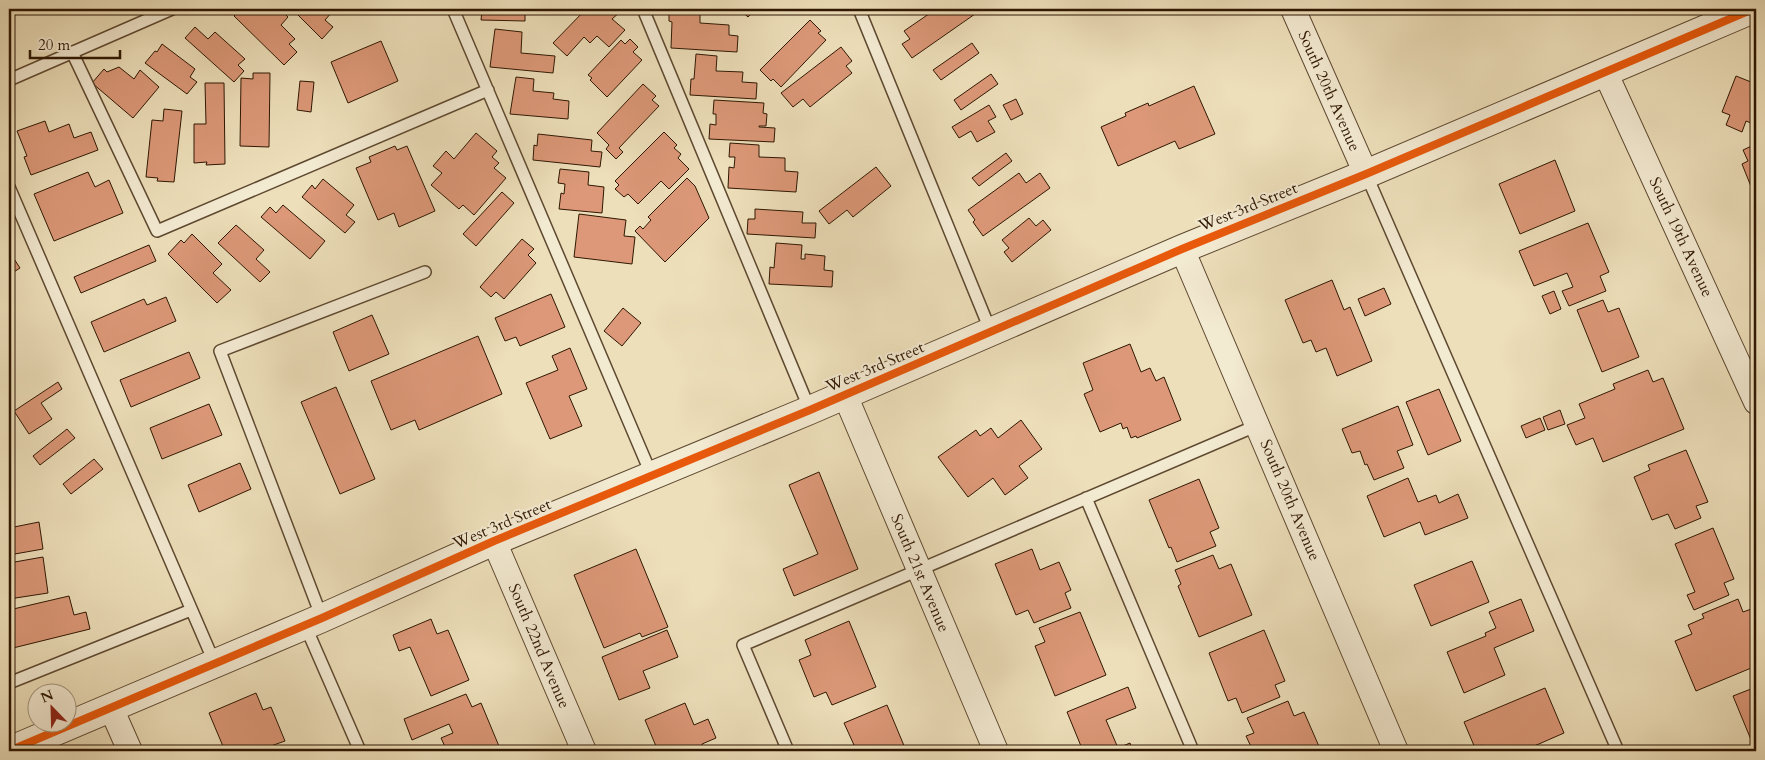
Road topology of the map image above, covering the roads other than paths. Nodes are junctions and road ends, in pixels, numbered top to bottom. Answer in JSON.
{"nodes":[{"id":1,"x":172,"y":9,"type":"edge"},
{"id":2,"x":453,"y":9,"type":"edge"},
{"id":3,"x":643,"y":9,"type":"edge"},
{"id":4,"x":859,"y":9,"type":"edge"},
{"id":5,"x":1292,"y":9,"type":"edge"},
{"id":6,"x":1753,"y":9,"type":"edge"},
{"id":7,"x":72,"y":52,"type":"junction"},
{"id":8,"x":1605,"y":72,"type":"junction"},
{"id":9,"x":9,"y":80,"type":"edge"},
{"id":10,"x":488,"y":90,"type":"junction"},
{"id":11,"x":1366,"y":174,"type":"junction"},
{"id":12,"x":9,"y":187,"type":"edge"},
{"id":13,"x":1182,"y":249,"type":"junction"},
{"id":14,"x":425,"y":272,"type":"dead end"},
{"id":15,"x":991,"y":332,"type":"junction"},
{"id":16,"x":845,"y":395,"type":"junction"},
{"id":17,"x":1756,"y":402,"type":"edge"},
{"id":18,"x":810,"y":410,"type":"junction"},
{"id":19,"x":1258,"y":425,"type":"junction"},
{"id":20,"x":652,"y":476,"type":"junction"},
{"id":21,"x":1086,"y":498,"type":"junction"},
{"id":22,"x":494,"y":541,"type":"junction"},
{"id":23,"x":919,"y":570,"type":"junction"},
{"id":24,"x":191,"y":610,"type":"junction"},
{"id":25,"x":314,"y":621,"type":"junction"},
{"id":26,"x":215,"y":664,"type":"junction"},
{"id":27,"x":9,"y":683,"type":"edge"},
{"id":28,"x":111,"y":708,"type":"junction"},
{"id":29,"x":9,"y":751,"type":"edge"},
{"id":30,"x":130,"y":751,"type":"edge"},
{"id":31,"x":360,"y":751,"type":"edge"},
{"id":32,"x":584,"y":751,"type":"edge"},
{"id":33,"x":788,"y":751,"type":"edge"},
{"id":34,"x":996,"y":751,"type":"edge"},
{"id":35,"x":1193,"y":751,"type":"edge"},
{"id":36,"x":1396,"y":751,"type":"edge"},
{"id":37,"x":1618,"y":751,"type":"edge"}],
"edges":[{"from":1,"to":7,"type":"lane"},
{"from":2,"to":10,"type":"lane"},
{"from":3,"to":18,"type":"lane"},
{"from":4,"to":15,"type":"lane"},
{"from":5,"to":11,"type":"street","name":"South 20th Avenue"},
{"from":6,"to":8,"type":"street","name":"West 3rd Street"},
{"from":7,"to":9,"type":"lane"},
{"from":7,"to":10,"type":"lane"},
{"from":8,"to":11,"type":"street","name":"West 3rd Street"},
{"from":8,"to":17,"type":"street","name":"South 19th Avenue"},
{"from":10,"to":20,"type":"lane"},
{"from":11,"to":13,"type":"street","name":"West 3rd Street"},
{"from":11,"to":37,"type":"lane"},
{"from":12,"to":24,"type":"lane"},
{"from":13,"to":15,"type":"street","name":"West 3rd Street"},
{"from":13,"to":19,"type":"street","name":"South 20th Avenue"},
{"from":14,"to":25,"type":"lane"},
{"from":15,"to":16,"type":"street","name":"West 3rd Street"},
{"from":16,"to":18,"type":"street","name":"West 3rd Street"},
{"from":16,"to":23,"type":"street","name":"South 21st Avenue"},
{"from":18,"to":20,"type":"street","name":"West 3rd Street"},
{"from":19,"to":21,"type":"lane"},
{"from":19,"to":36,"type":"street","name":"South 20th Avenue"},
{"from":20,"to":22,"type":"street","name":"West 3rd Street"},
{"from":21,"to":23,"type":"lane"},
{"from":21,"to":35,"type":"lane"},
{"from":22,"to":25,"type":"street","name":"West 3rd Street"},
{"from":22,"to":32,"type":"street","name":"South 22nd Avenue"},
{"from":23,"to":33,"type":"lane"},
{"from":23,"to":34,"type":"street","name":"South 21st Avenue"},
{"from":24,"to":26,"type":"lane"},
{"from":24,"to":27,"type":"lane"},
{"from":25,"to":26,"type":"street","name":"West 3rd Street"},
{"from":25,"to":31,"type":"lane"},
{"from":26,"to":28,"type":"street","name":"West 3rd Street"},
{"from":28,"to":29,"type":"street","name":"West 3rd Street"},
{"from":28,"to":30,"type":"street"}]}
